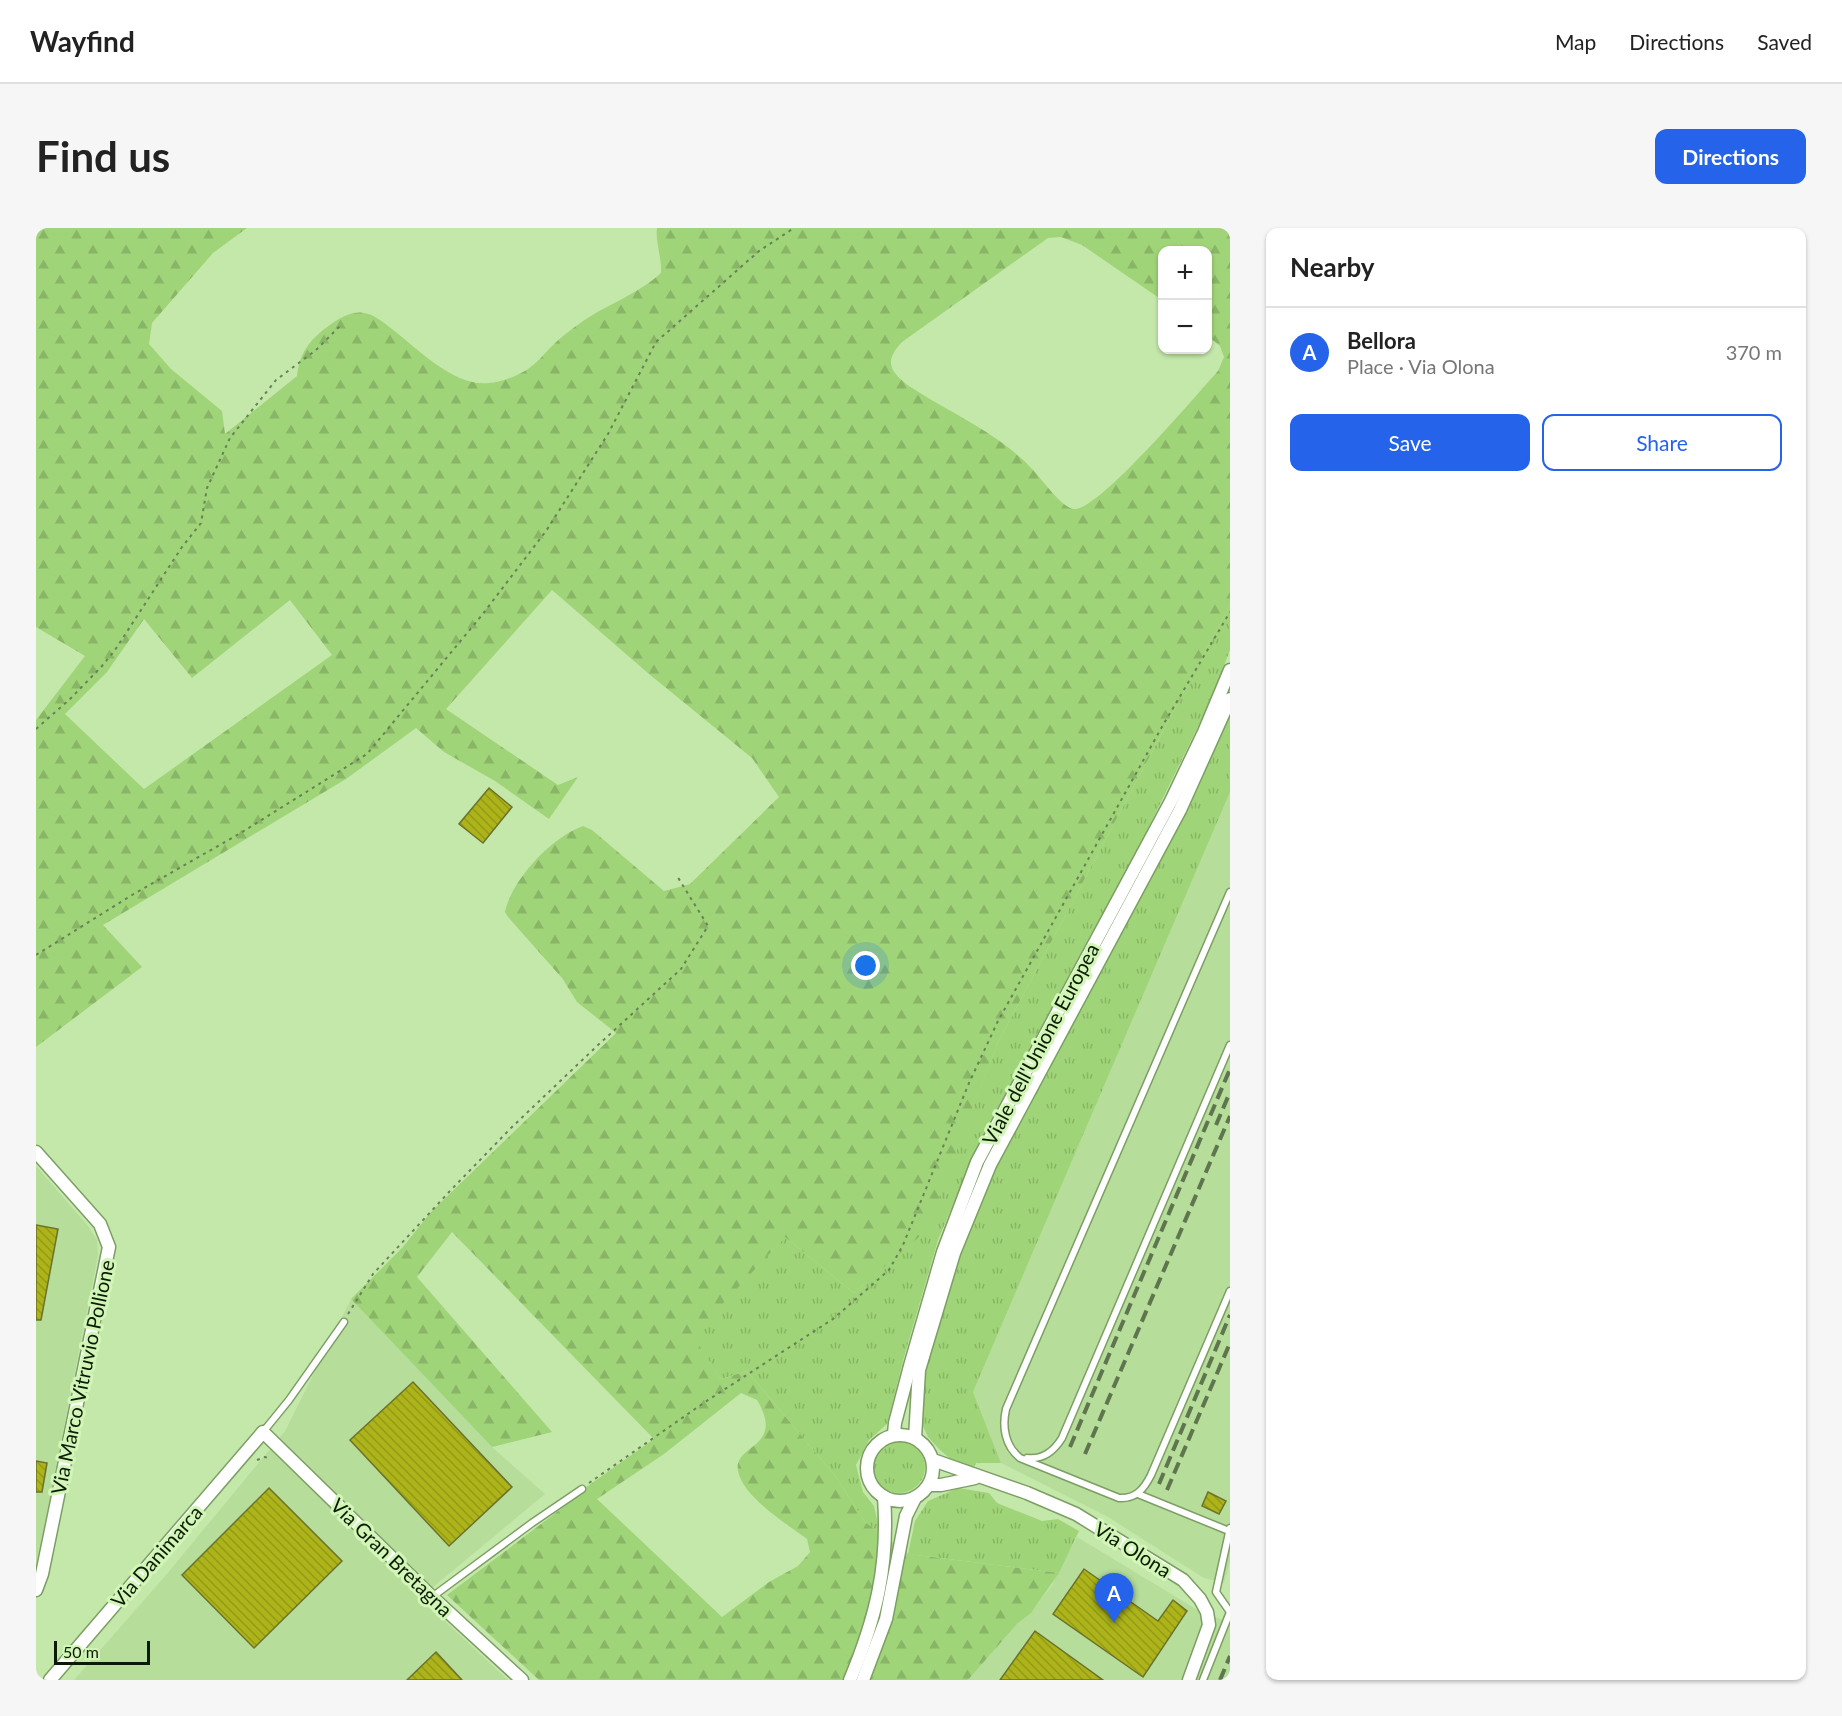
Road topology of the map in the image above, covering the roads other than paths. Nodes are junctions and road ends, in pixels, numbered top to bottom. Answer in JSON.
{"nodes":[{"id":1,"x":1230,"y":670,"type":"edge"},
{"id":2,"x":1230,"y":699,"type":"edge"},
{"id":3,"x":1230,"y":892,"type":"edge"},
{"id":4,"x":1230,"y":1045,"type":"edge"},
{"id":5,"x":36,"y":1152,"type":"edge"},
{"id":6,"x":1230,"y":1291,"type":"edge"},
{"id":7,"x":344,"y":1322,"type":"road end"},
{"id":8,"x":263,"y":1432,"type":"junction"},
{"id":9,"x":894,"y":1434,"type":"junction"},
{"id":10,"x":915,"y":1438,"type":"junction"},
{"id":11,"x":1020,"y":1458,"type":"junction"},
{"id":12,"x":933,"y":1460,"type":"junction"},
{"id":13,"x":979,"y":1477,"type":"junction"},
{"id":14,"x":929,"y":1485,"type":"junction"},
{"id":15,"x":582,"y":1489,"type":"road end"},
{"id":16,"x":1138,"y":1494,"type":"junction"},
{"id":17,"x":884,"y":1497,"type":"junction"},
{"id":18,"x":915,"y":1498,"type":"junction"},
{"id":19,"x":1229,"y":1529,"type":"edge"},
{"id":20,"x":36,"y":1590,"type":"edge"},
{"id":21,"x":432,"y":1597,"type":"junction"},
{"id":22,"x":50,"y":1680,"type":"edge"},
{"id":23,"x":522,"y":1680,"type":"edge"},
{"id":24,"x":850,"y":1680,"type":"edge"},
{"id":25,"x":863,"y":1680,"type":"edge"},
{"id":26,"x":1189,"y":1680,"type":"edge"},
{"id":27,"x":1203,"y":1680,"type":"edge"}],
"edges":[{"from":1,"to":9,"type":"street","name":"Viale dell'Unione Europea"},
{"from":2,"to":10,"type":"street","name":"Viale dell'Unione Europea"},
{"from":3,"to":11,"type":"lane"},
{"from":4,"to":11,"type":"lane"},
{"from":5,"to":20,"type":"street","name":"Via Marco Vitruvio Pollione"},
{"from":6,"to":16,"type":"lane"},
{"from":7,"to":8,"type":"lane"},
{"from":8,"to":21,"type":"street","name":"Via Gran Bretagna"},
{"from":8,"to":22,"type":"street","name":"Via Danimarca"},
{"from":9,"to":10,"type":"street"},
{"from":9,"to":17,"type":"street"},
{"from":10,"to":12,"type":"street"},
{"from":11,"to":16,"type":"lane"},
{"from":12,"to":13,"type":"street","name":"Via Olona"},
{"from":12,"to":14,"type":"street"},
{"from":13,"to":14,"type":"street"},
{"from":13,"to":26,"type":"street","name":"Via Olona"},
{"from":14,"to":18,"type":"street"},
{"from":15,"to":21,"type":"lane"},
{"from":16,"to":19,"type":"lane"},
{"from":17,"to":18,"type":"street"},
{"from":17,"to":24,"type":"street"},
{"from":18,"to":25,"type":"street"},
{"from":19,"to":27,"type":"lane"},
{"from":21,"to":23,"type":"street","name":"Via Gran Bretagna"}]}
